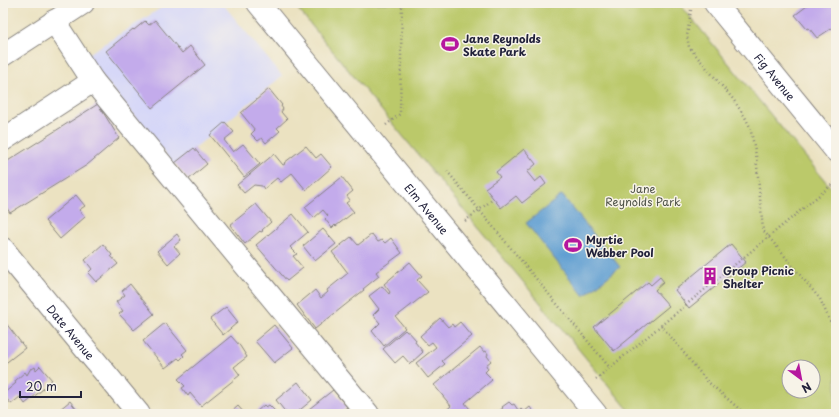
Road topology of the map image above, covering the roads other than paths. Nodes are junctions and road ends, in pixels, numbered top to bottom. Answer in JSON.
{"nodes":[{"id":1,"x":83,"y":3,"type":"edge"},
{"id":2,"x":258,"y":3,"type":"edge"},
{"id":3,"x":715,"y":3,"type":"edge"},
{"id":4,"x":54,"y":21,"type":"junction"},
{"id":5,"x":3,"y":54,"type":"edge"},
{"id":6,"x":93,"y":81,"type":"junction"},
{"id":7,"x":3,"y":140,"type":"edge"},
{"id":8,"x":836,"y":151,"type":"edge"},
{"id":9,"x":3,"y":248,"type":"edge"},
{"id":10,"x":139,"y":414,"type":"edge"},
{"id":11,"x":368,"y":414,"type":"edge"},
{"id":12,"x":596,"y":414,"type":"edge"}],
"edges":[{"from":1,"to":4,"type":"street"},
{"from":2,"to":12,"type":"street","name":"Elm Avenue"},
{"from":3,"to":8,"type":"street","name":"Fig Avenue"},
{"from":4,"to":5,"type":"street"},
{"from":4,"to":6,"type":"street"},
{"from":6,"to":7,"type":"street"},
{"from":6,"to":11,"type":"street"},
{"from":9,"to":10,"type":"street","name":"Date Avenue"}]}
